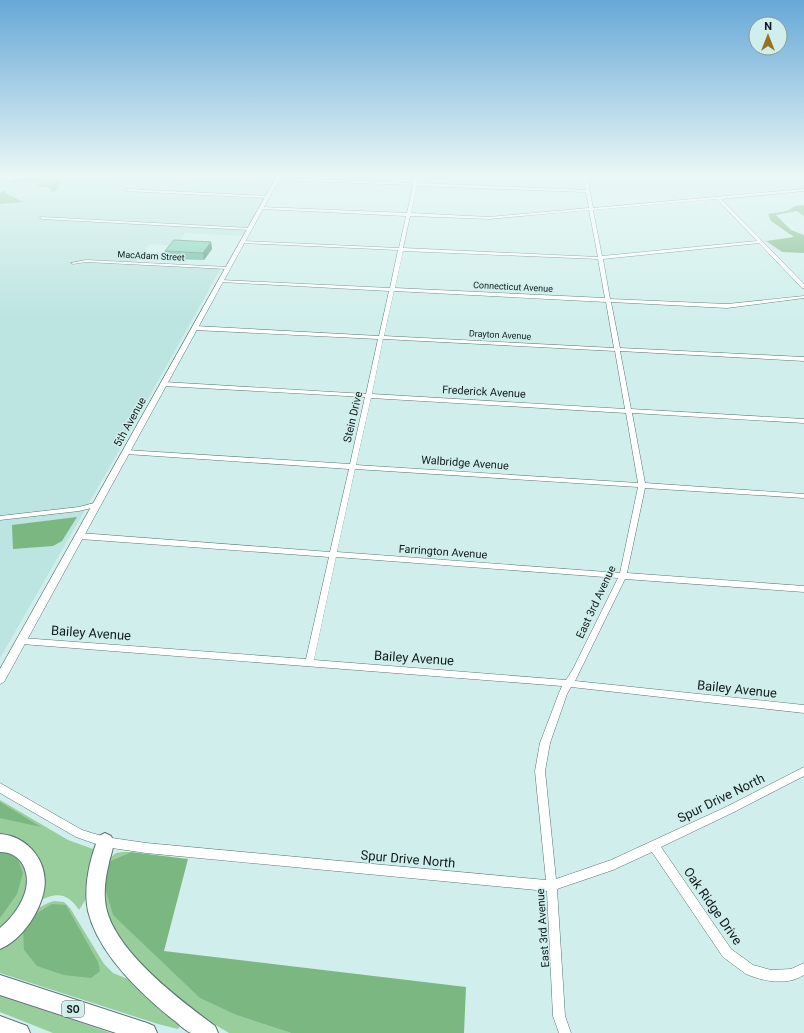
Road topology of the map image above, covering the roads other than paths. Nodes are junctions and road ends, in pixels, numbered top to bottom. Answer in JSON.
{"nodes":[{"id":1,"x":159,"y":224,"type":"edge"},
{"id":2,"x":253,"y":224,"type":"edge"},
{"id":3,"x":407,"y":224,"type":"edge"},
{"id":4,"x":594,"y":224,"type":"edge"},
{"id":5,"x":744,"y":224,"type":"edge"},
{"id":6,"x":250,"y":229,"type":"junction"},
{"id":7,"x":242,"y":242,"type":"junction"},
{"id":8,"x":761,"y":242,"type":"junction"},
{"id":9,"x":401,"y":249,"type":"junction"},
{"id":10,"x":600,"y":258,"type":"junction"},
{"id":11,"x":74,"y":263,"type":"dead end"},
{"id":12,"x":228,"y":268,"type":"junction"},
{"id":13,"x":221,"y":281,"type":"junction"},
{"id":14,"x":804,"y":287,"type":"edge"},
{"id":15,"x":392,"y":289,"type":"junction"},
{"id":16,"x":804,"y":297,"type":"edge"},
{"id":17,"x":608,"y":300,"type":"junction"},
{"id":18,"x":195,"y":328,"type":"junction"},
{"id":19,"x":381,"y":338,"type":"junction"},
{"id":20,"x":618,"y":349,"type":"junction"},
{"id":21,"x":804,"y":359,"type":"edge"},
{"id":22,"x":164,"y":384,"type":"junction"},
{"id":23,"x":368,"y":396,"type":"junction"},
{"id":24,"x":628,"y":411,"type":"junction"},
{"id":25,"x":804,"y":421,"type":"edge"},
{"id":26,"x":126,"y":452,"type":"junction"},
{"id":27,"x":352,"y":466,"type":"junction"},
{"id":28,"x":642,"y":484,"type":"junction"},
{"id":29,"x":804,"y":496,"type":"edge"},
{"id":30,"x":98,"y":504,"type":"junction"},
{"id":31,"x":0,"y":518,"type":"edge"},
{"id":32,"x":80,"y":536,"type":"junction"},
{"id":33,"x":334,"y":554,"type":"junction"},
{"id":34,"x":623,"y":575,"type":"junction"},
{"id":35,"x":804,"y":589,"type":"edge"},
{"id":36,"x":22,"y":640,"type":"junction"},
{"id":37,"x":309,"y":663,"type":"junction"},
{"id":38,"x":0,"y":679,"type":"edge"},
{"id":39,"x":568,"y":684,"type":"junction"},
{"id":40,"x":804,"y":709,"type":"edge"},
{"id":41,"x":804,"y":771,"type":"edge"},
{"id":42,"x":0,"y":788,"type":"edge"},
{"id":43,"x":0,"y":842,"type":"edge"},
{"id":44,"x":105,"y":842,"type":"junction"},
{"id":45,"x":654,"y":845,"type":"junction"},
{"id":46,"x":552,"y":886,"type":"junction"},
{"id":47,"x":0,"y":940,"type":"edge"},
{"id":48,"x":804,"y":969,"type":"edge"},
{"id":49,"x":0,"y":985,"type":"edge"},
{"id":50,"x":0,"y":1026,"type":"edge"},
{"id":51,"x":20,"y":1033,"type":"edge"},
{"id":52,"x":147,"y":1033,"type":"edge"},
{"id":53,"x":208,"y":1033,"type":"edge"},
{"id":54,"x":564,"y":1033,"type":"edge"}],
"edges":[{"from":1,"to":6,"type":"street"},
{"from":2,"to":6,"type":"main road","name":"5th Avenue"},
{"from":3,"to":9,"type":"street","name":"Stein Drive"},
{"from":4,"to":10,"type":"street","name":"East 3rd Avenue"},
{"from":5,"to":8,"type":"street"},
{"from":6,"to":7,"type":"main road","name":"5th Avenue"},
{"from":7,"to":9,"type":"street"},
{"from":7,"to":12,"type":"main road","name":"5th Avenue"},
{"from":8,"to":10,"type":"street"},
{"from":8,"to":14,"type":"street"},
{"from":9,"to":10,"type":"street"},
{"from":9,"to":15,"type":"street","name":"Stein Drive"},
{"from":10,"to":17,"type":"street","name":"East 3rd Avenue"},
{"from":11,"to":12,"type":"street","name":"MacAdam Street"},
{"from":12,"to":13,"type":"main road","name":"5th Avenue"},
{"from":13,"to":15,"type":"street","name":"Connecticut Avenue"},
{"from":13,"to":18,"type":"main road","name":"5th Avenue"},
{"from":15,"to":17,"type":"street","name":"Connecticut Avenue"},
{"from":15,"to":19,"type":"street","name":"Stein Drive"},
{"from":16,"to":17,"type":"street","name":"Connecticut Avenue"},
{"from":17,"to":20,"type":"street","name":"East 3rd Avenue"},
{"from":18,"to":19,"type":"street","name":"Drayton Avenue"},
{"from":18,"to":22,"type":"main road","name":"5th Avenue"},
{"from":19,"to":20,"type":"street","name":"Drayton Avenue"},
{"from":19,"to":23,"type":"street","name":"Stein Drive"},
{"from":20,"to":21,"type":"street","name":"Drayton Avenue"},
{"from":20,"to":24,"type":"street","name":"East 3rd Avenue"},
{"from":22,"to":23,"type":"street","name":"Frederick Avenue"},
{"from":22,"to":26,"type":"main road","name":"5th Avenue"},
{"from":23,"to":24,"type":"street","name":"Frederick Avenue"},
{"from":23,"to":27,"type":"street","name":"Stein Drive"},
{"from":24,"to":25,"type":"street","name":"Frederick Avenue"},
{"from":24,"to":28,"type":"street","name":"East 3rd Avenue"},
{"from":26,"to":27,"type":"street","name":"Walbridge Avenue"},
{"from":26,"to":30,"type":"main road","name":"5th Avenue"},
{"from":27,"to":28,"type":"street","name":"Walbridge Avenue"},
{"from":27,"to":33,"type":"street","name":"Stein Drive"},
{"from":28,"to":29,"type":"street","name":"Walbridge Avenue"},
{"from":28,"to":34,"type":"street","name":"East 3rd Avenue"},
{"from":30,"to":31,"type":"street"},
{"from":30,"to":32,"type":"main road","name":"5th Avenue"},
{"from":32,"to":33,"type":"street","name":"Farrington Avenue"},
{"from":32,"to":36,"type":"main road","name":"5th Avenue"},
{"from":33,"to":34,"type":"street","name":"Farrington Avenue"},
{"from":33,"to":37,"type":"street","name":"Stein Drive"},
{"from":34,"to":35,"type":"street","name":"Farrington Avenue"},
{"from":34,"to":39,"type":"street","name":"East 3rd Avenue"},
{"from":36,"to":37,"type":"street","name":"Bailey Avenue"},
{"from":36,"to":38,"type":"main road","name":"5th Avenue"},
{"from":37,"to":39,"type":"street","name":"Bailey Avenue"},
{"from":39,"to":40,"type":"street","name":"Bailey Avenue"},
{"from":39,"to":46,"type":"street","name":"East 3rd Avenue"},
{"from":41,"to":45,"type":"street","name":"Spur Drive North"},
{"from":42,"to":44,"type":"street","name":"Spur Drive North"},
{"from":43,"to":47,"type":"highway"},
{"from":44,"to":46,"type":"street","name":"Spur Drive North"},
{"from":44,"to":53,"type":"highway"},
{"from":45,"to":46,"type":"street","name":"Spur Drive North"},
{"from":45,"to":48,"type":"street","name":"Oak Ridge Drive"},
{"from":46,"to":54,"type":"street","name":"East 3rd Avenue"},
{"from":49,"to":52,"type":"highway","number":"SO"},
{"from":50,"to":51,"type":"highway"}]}
